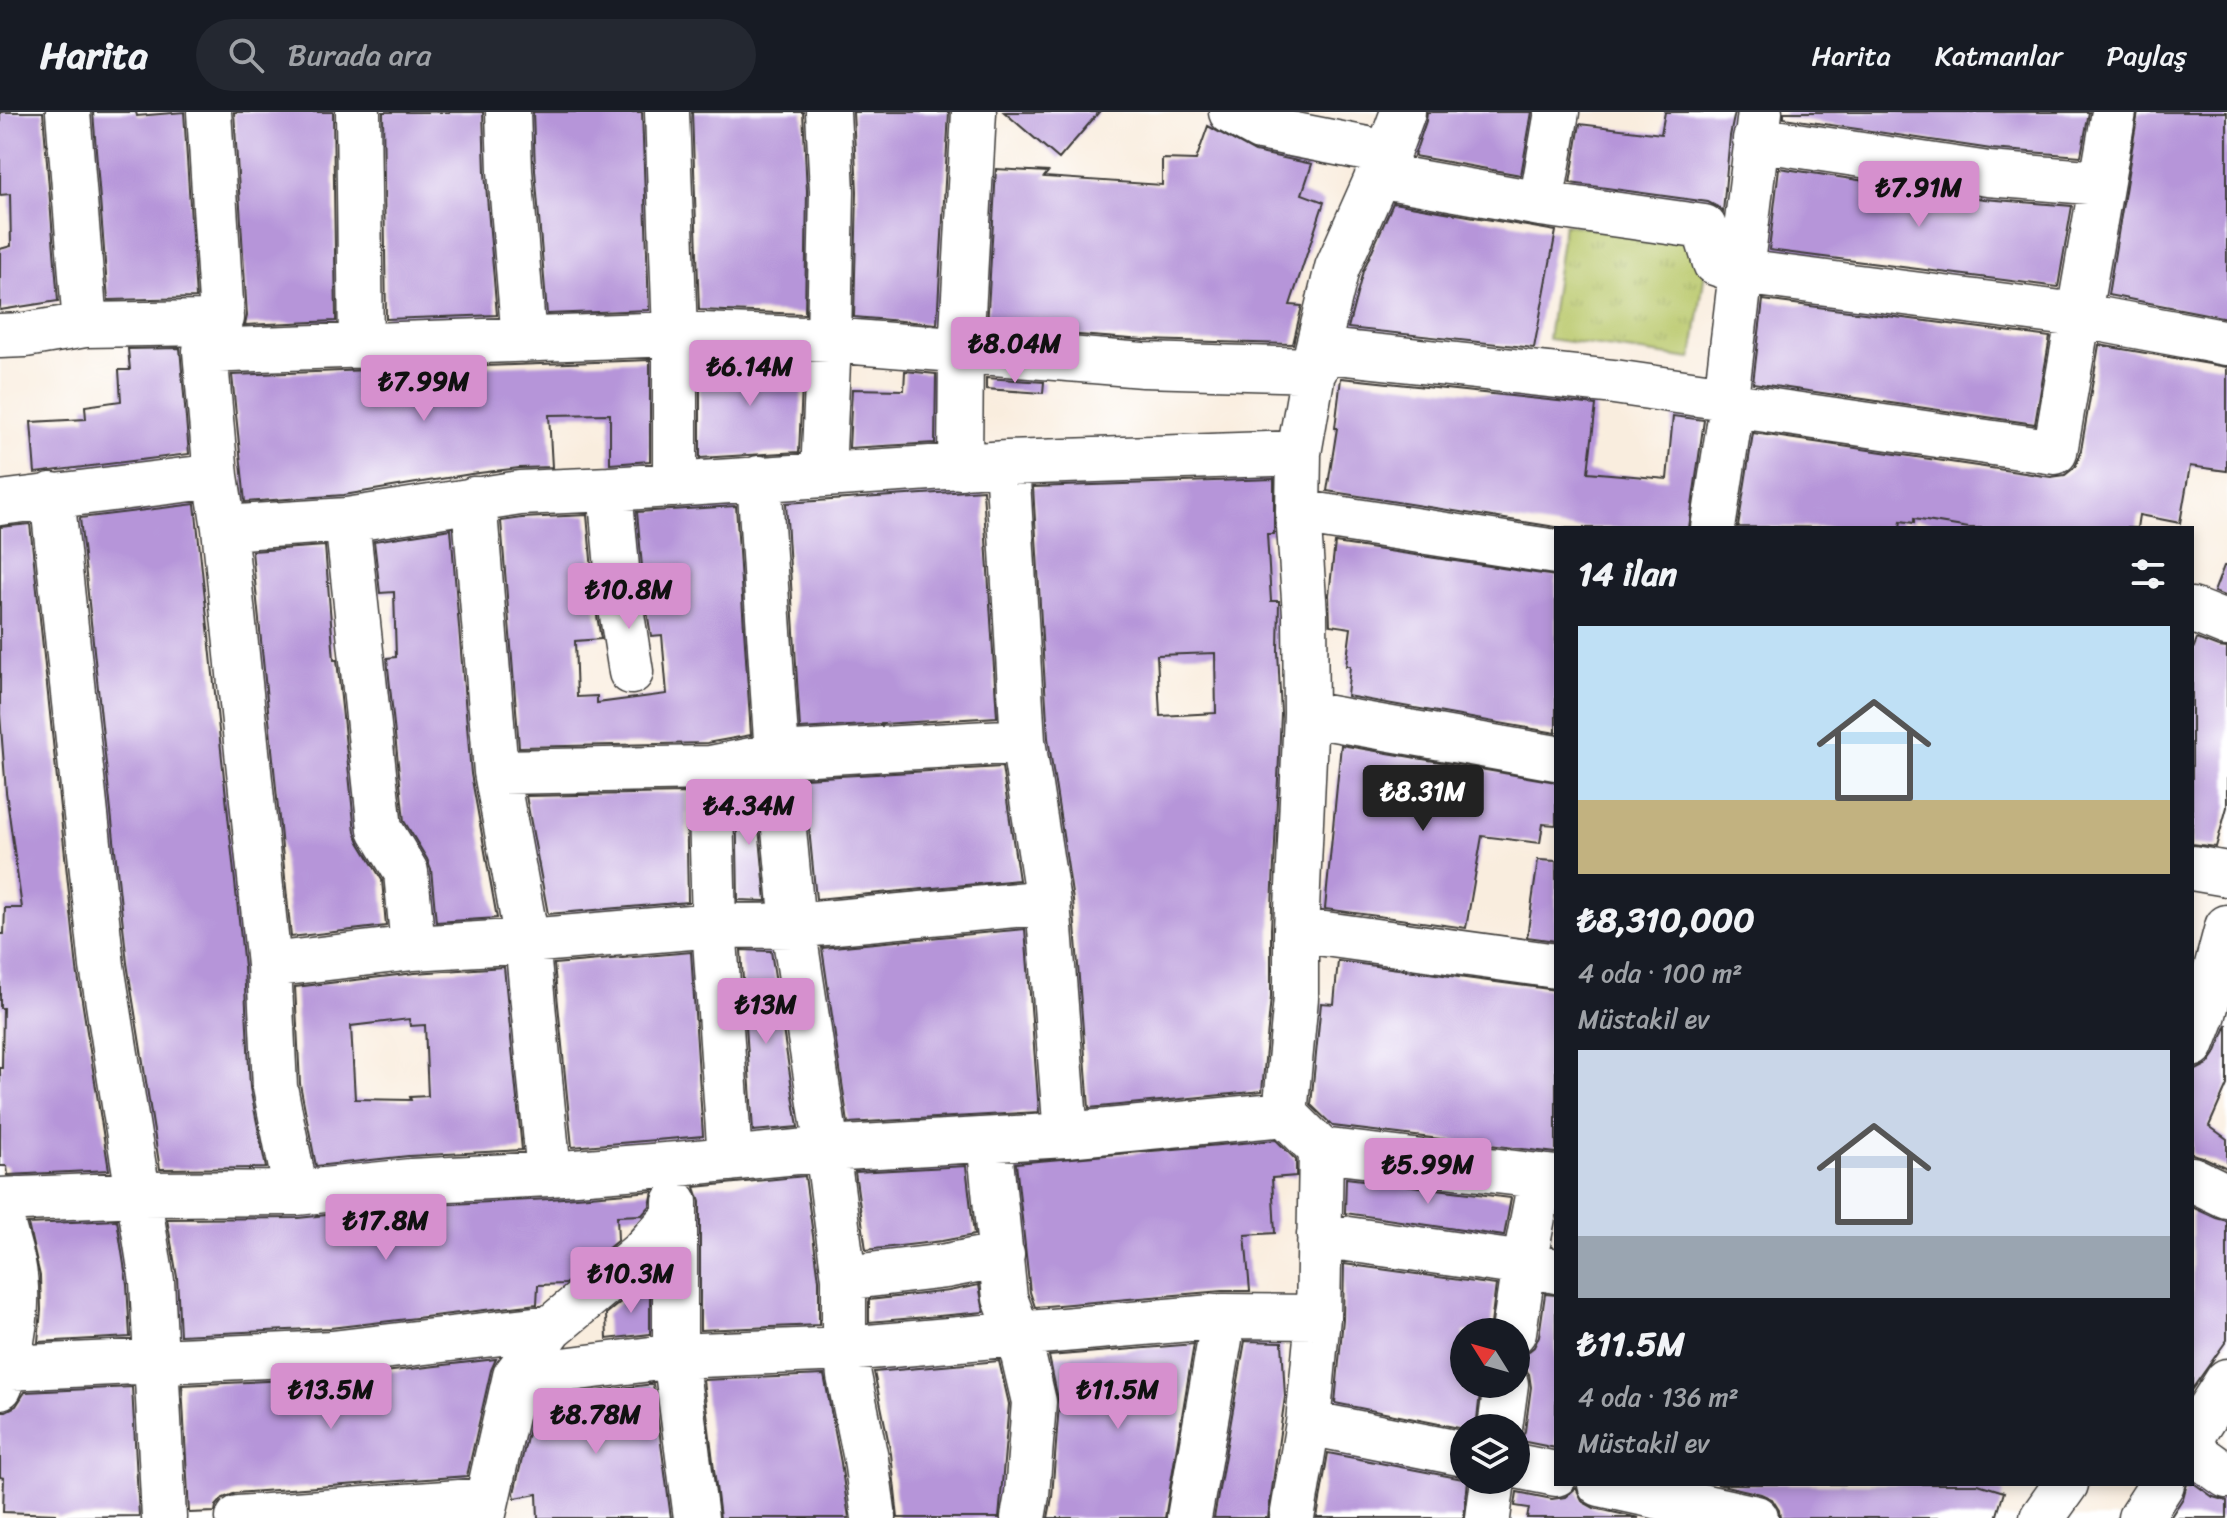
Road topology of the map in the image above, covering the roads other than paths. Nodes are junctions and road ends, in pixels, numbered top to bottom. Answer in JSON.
{"nodes":[{"id":1,"x":68,"y":112,"type":"edge"},
{"id":2,"x":209,"y":112,"type":"edge"},
{"id":3,"x":358,"y":112,"type":"edge"},
{"id":4,"x":508,"y":112,"type":"edge"},
{"id":5,"x":667,"y":112,"type":"edge"},
{"id":6,"x":828,"y":112,"type":"edge"},
{"id":7,"x":974,"y":112,"type":"edge"},
{"id":8,"x":1403,"y":112,"type":"edge"},
{"id":9,"x":1557,"y":112,"type":"edge"},
{"id":10,"x":2114,"y":112,"type":"edge"},
{"id":11,"x":1251,"y":117,"type":"edge"},
{"id":12,"x":1758,"y":125,"type":"edge"},
{"id":13,"x":1382,"y":164,"type":"junction"},
{"id":14,"x":2101,"y":183,"type":"junction"},
{"id":15,"x":1541,"y":204,"type":"junction"},
{"id":16,"x":1741,"y":272,"type":"junction"},
{"id":17,"x":2077,"y":315,"type":"junction"},
{"id":18,"x":85,"y":325,"type":"junction"},
{"id":19,"x":675,"y":334,"type":"junction"},
{"id":20,"x":0,"y":336,"type":"edge"},
{"id":21,"x":207,"y":337,"type":"junction"},
{"id":22,"x":524,"y":340,"type":"junction"},
{"id":23,"x":829,"y":340,"type":"junction"},
{"id":24,"x":2227,"y":343,"type":"edge"},
{"id":25,"x":361,"y":346,"type":"junction"},
{"id":26,"x":961,"y":351,"type":"junction"},
{"id":27,"x":1316,"y":360,"type":"junction"},
{"id":28,"x":1729,"y":402,"type":"junction"},
{"id":29,"x":1299,"y":453,"type":"junction"},
{"id":30,"x":1007,"y":463,"type":"junction"},
{"id":31,"x":960,"y":467,"type":"junction"},
{"id":32,"x":823,"y":474,"type":"junction"},
{"id":33,"x":216,"y":476,"type":"junction"},
{"id":34,"x":759,"y":478,"type":"junction"},
{"id":35,"x":675,"y":485,"type":"junction"},
{"id":36,"x":610,"y":489,"type":"junction"},
{"id":37,"x":52,"y":495,"type":"junction"},
{"id":38,"x":474,"y":499,"type":"junction"},
{"id":39,"x":0,"y":503,"type":"edge"},
{"id":40,"x":1298,"y":512,"type":"junction"},
{"id":41,"x":347,"y":520,"type":"junction"},
{"id":42,"x":1713,"y":526,"type":"edge"},
{"id":43,"x":224,"y":528,"type":"junction"},
{"id":44,"x":1554,"y":552,"type":"edge"},
{"id":45,"x":2194,"y":611,"type":"edge"},
{"id":46,"x":2227,"y":624,"type":"edge"},
{"id":47,"x":631,"y":672,"type":"dead end"},
{"id":48,"x":1306,"y":714,"type":"junction"},
{"id":49,"x":1023,"y":741,"type":"junction"},
{"id":50,"x":777,"y":755,"type":"junction"},
{"id":51,"x":1554,"y":758,"type":"edge"},
{"id":52,"x":710,"y":768,"type":"junction"},
{"id":53,"x":496,"y":772,"type":"junction"},
{"id":54,"x":2194,"y":868,"type":"edge"},
{"id":55,"x":2227,"y":874,"type":"edge"},
{"id":56,"x":1048,"y":902,"type":"junction"},
{"id":57,"x":714,"y":925,"type":"junction"},
{"id":58,"x":793,"y":926,"type":"junction"},
{"id":59,"x":2227,"y":927,"type":"edge"},
{"id":60,"x":1296,"y":930,"type":"junction"},
{"id":61,"x":527,"y":941,"type":"junction"},
{"id":62,"x":413,"y":948,"type":"junction"},
{"id":63,"x":269,"y":965,"type":"junction"},
{"id":64,"x":1554,"y":966,"type":"edge"},
{"id":65,"x":2196,"y":1024,"type":"edge"},
{"id":66,"x":1285,"y":1114,"type":"junction"},
{"id":67,"x":1066,"y":1135,"type":"junction"},
{"id":68,"x":989,"y":1140,"type":"junction"},
{"id":69,"x":827,"y":1149,"type":"junction"},
{"id":70,"x":1321,"y":1150,"type":"junction"},
{"id":71,"x":730,"y":1159,"type":"junction"},
{"id":72,"x":678,"y":1164,"type":"junction"},
{"id":73,"x":549,"y":1174,"type":"junction"},
{"id":74,"x":1548,"y":1177,"type":"edge"},
{"id":75,"x":2194,"y":1180,"type":"edge"},
{"id":76,"x":296,"y":1193,"type":"junction"},
{"id":77,"x":140,"y":1194,"type":"junction"},
{"id":78,"x":2227,"y":1196,"type":"edge"},
{"id":79,"x":0,"y":1200,"type":"edge"},
{"id":80,"x":0,"y":1214,"type":"edge"},
{"id":81,"x":674,"y":1217,"type":"junction"},
{"id":82,"x":1319,"y":1235,"type":"junction"},
{"id":83,"x":1002,"y":1255,"type":"junction"},
{"id":84,"x":7,"y":1262,"type":"edge"},
{"id":85,"x":1540,"y":1268,"type":"edge"},
{"id":86,"x":844,"y":1278,"type":"junction"},
{"id":87,"x":1224,"y":1316,"type":"junction"},
{"id":88,"x":1318,"y":1317,"type":"junction"},
{"id":89,"x":1520,"y":1318,"type":"edge"},
{"id":90,"x":552,"y":1327,"type":"junction"},
{"id":91,"x":1018,"y":1333,"type":"junction"},
{"id":92,"x":846,"y":1349,"type":"junction"},
{"id":93,"x":675,"y":1356,"type":"junction"},
{"id":94,"x":155,"y":1361,"type":"junction"},
{"id":95,"x":515,"y":1376,"type":"junction"},
{"id":96,"x":3,"y":1378,"type":"edge"},
{"id":97,"x":2227,"y":1381,"type":"edge"},
{"id":98,"x":1308,"y":1423,"type":"junction"},
{"id":99,"x":2194,"y":1433,"type":"edge"},
{"id":100,"x":1450,"y":1451,"type":"edge"},
{"id":101,"x":2194,"y":1452,"type":"edge"},
{"id":102,"x":1530,"y":1469,"type":"edge"},
{"id":103,"x":1554,"y":1474,"type":"edge"},
{"id":104,"x":2227,"y":1476,"type":"edge"},
{"id":105,"x":1619,"y":1486,"type":"edge"},
{"id":106,"x":2161,"y":1486,"type":"edge"},
{"id":107,"x":1666,"y":1491,"type":"edge"},
{"id":108,"x":1491,"y":1494,"type":"edge"},
{"id":109,"x":485,"y":1509,"type":"edge"},
{"id":110,"x":164,"y":1518,"type":"edge"},
{"id":111,"x":238,"y":1518,"type":"edge"},
{"id":112,"x":696,"y":1518,"type":"edge"},
{"id":113,"x":874,"y":1518,"type":"edge"},
{"id":114,"x":1023,"y":1518,"type":"edge"},
{"id":115,"x":1189,"y":1518,"type":"edge"},
{"id":116,"x":1292,"y":1518,"type":"edge"},
{"id":117,"x":1488,"y":1518,"type":"edge"},
{"id":118,"x":1756,"y":1518,"type":"edge"},
{"id":119,"x":2140,"y":1518,"type":"edge"}],
"edges":[{"from":1,"to":18,"type":"street"},
{"from":2,"to":21,"type":"street"},
{"from":3,"to":25,"type":"street"},
{"from":4,"to":22,"type":"street"},
{"from":5,"to":19,"type":"street"},
{"from":6,"to":23,"type":"street"},
{"from":7,"to":26,"type":"street"},
{"from":8,"to":13,"type":"street"},
{"from":9,"to":15,"type":"street"},
{"from":10,"to":14,"type":"street"},
{"from":11,"to":13,"type":"street"},
{"from":12,"to":14,"type":"street"},
{"from":12,"to":16,"type":"street"},
{"from":13,"to":15,"type":"street"},
{"from":13,"to":27,"type":"street"},
{"from":14,"to":17,"type":"street"},
{"from":15,"to":16,"type":"street"},
{"from":16,"to":17,"type":"street"},
{"from":16,"to":28,"type":"street"},
{"from":17,"to":24,"type":"street"},
{"from":17,"to":28,"type":"street"},
{"from":18,"to":20,"type":"street"},
{"from":18,"to":21,"type":"street"},
{"from":19,"to":22,"type":"street"},
{"from":19,"to":23,"type":"street"},
{"from":19,"to":35,"type":"street"},
{"from":21,"to":25,"type":"street"},
{"from":21,"to":33,"type":"street"},
{"from":22,"to":25,"type":"street"},
{"from":23,"to":26,"type":"street"},
{"from":23,"to":32,"type":"street"},
{"from":26,"to":27,"type":"street"},
{"from":26,"to":31,"type":"street"},
{"from":27,"to":28,"type":"street"},
{"from":27,"to":29,"type":"street"},
{"from":28,"to":42,"type":"street"},
{"from":29,"to":30,"type":"street"},
{"from":29,"to":40,"type":"street"},
{"from":30,"to":31,"type":"street"},
{"from":30,"to":49,"type":"street"},
{"from":31,"to":32,"type":"street"},
{"from":32,"to":34,"type":"street"},
{"from":33,"to":37,"type":"street"},
{"from":33,"to":43,"type":"street"},
{"from":34,"to":35,"type":"street"},
{"from":34,"to":50,"type":"street"},
{"from":35,"to":36,"type":"street"},
{"from":36,"to":38,"type":"street"},
{"from":36,"to":47,"type":"street"},
{"from":37,"to":39,"type":"street"},
{"from":37,"to":77,"type":"street"},
{"from":38,"to":41,"type":"street"},
{"from":38,"to":53,"type":"street"},
{"from":40,"to":44,"type":"street"},
{"from":40,"to":48,"type":"street"},
{"from":41,"to":43,"type":"street"},
{"from":41,"to":62,"type":"street"},
{"from":43,"to":63,"type":"street"},
{"from":45,"to":46,"type":"street"},
{"from":48,"to":51,"type":"street"},
{"from":48,"to":60,"type":"street"},
{"from":49,"to":50,"type":"street"},
{"from":49,"to":56,"type":"street"},
{"from":50,"to":52,"type":"street"},
{"from":50,"to":58,"type":"street"},
{"from":52,"to":53,"type":"street"},
{"from":52,"to":57,"type":"street"},
{"from":53,"to":61,"type":"street"},
{"from":54,"to":55,"type":"street"},
{"from":56,"to":58,"type":"street"},
{"from":56,"to":67,"type":"street"},
{"from":57,"to":58,"type":"street"},
{"from":57,"to":61,"type":"street"},
{"from":57,"to":71,"type":"street"},
{"from":58,"to":69,"type":"street"},
{"from":59,"to":65,"type":"street"},
{"from":60,"to":64,"type":"street"},
{"from":60,"to":66,"type":"street"},
{"from":61,"to":62,"type":"street"},
{"from":61,"to":73,"type":"street"},
{"from":62,"to":63,"type":"street"},
{"from":63,"to":76,"type":"street"},
{"from":66,"to":67,"type":"street"},
{"from":66,"to":70,"type":"street"},
{"from":67,"to":68,"type":"street"},
{"from":68,"to":69,"type":"street"},
{"from":68,"to":83,"type":"street"},
{"from":69,"to":71,"type":"street"},
{"from":69,"to":86,"type":"street"},
{"from":70,"to":74,"type":"street"},
{"from":70,"to":82,"type":"street"},
{"from":71,"to":72,"type":"street"},
{"from":72,"to":73,"type":"street"},
{"from":72,"to":81,"type":"street"},
{"from":73,"to":76,"type":"street"},
{"from":74,"to":85,"type":"street"},
{"from":75,"to":78,"type":"street"},
{"from":76,"to":77,"type":"street"},
{"from":77,"to":79,"type":"street"},
{"from":77,"to":94,"type":"street"},
{"from":80,"to":84,"type":"street"},
{"from":81,"to":90,"type":"street"},
{"from":81,"to":93,"type":"street"},
{"from":82,"to":85,"type":"street"},
{"from":82,"to":88,"type":"street"},
{"from":83,"to":86,"type":"street"},
{"from":83,"to":91,"type":"street"},
{"from":84,"to":96,"type":"street"},
{"from":85,"to":89,"type":"street"},
{"from":86,"to":92,"type":"street"},
{"from":87,"to":88,"type":"street"},
{"from":87,"to":91,"type":"street"},
{"from":87,"to":115,"type":"street"},
{"from":88,"to":98,"type":"street"},
{"from":90,"to":94,"type":"street"},
{"from":90,"to":95,"type":"street"},
{"from":91,"to":92,"type":"street"},
{"from":91,"to":114,"type":"street"},
{"from":92,"to":93,"type":"street"},
{"from":92,"to":113,"type":"street"},
{"from":93,"to":95,"type":"street"},
{"from":93,"to":112,"type":"street"},
{"from":94,"to":96,"type":"street"},
{"from":94,"to":110,"type":"street"},
{"from":95,"to":109,"type":"street"},
{"from":97,"to":99,"type":"street"},
{"from":98,"to":100,"type":"street"},
{"from":98,"to":116,"type":"street"},
{"from":101,"to":104,"type":"street"},
{"from":102,"to":103,"type":"street"},
{"from":105,"to":107,"type":"street"},
{"from":106,"to":119,"type":"street"},
{"from":107,"to":118,"type":"street"},
{"from":108,"to":117,"type":"street"},
{"from":109,"to":111,"type":"street"}]}
